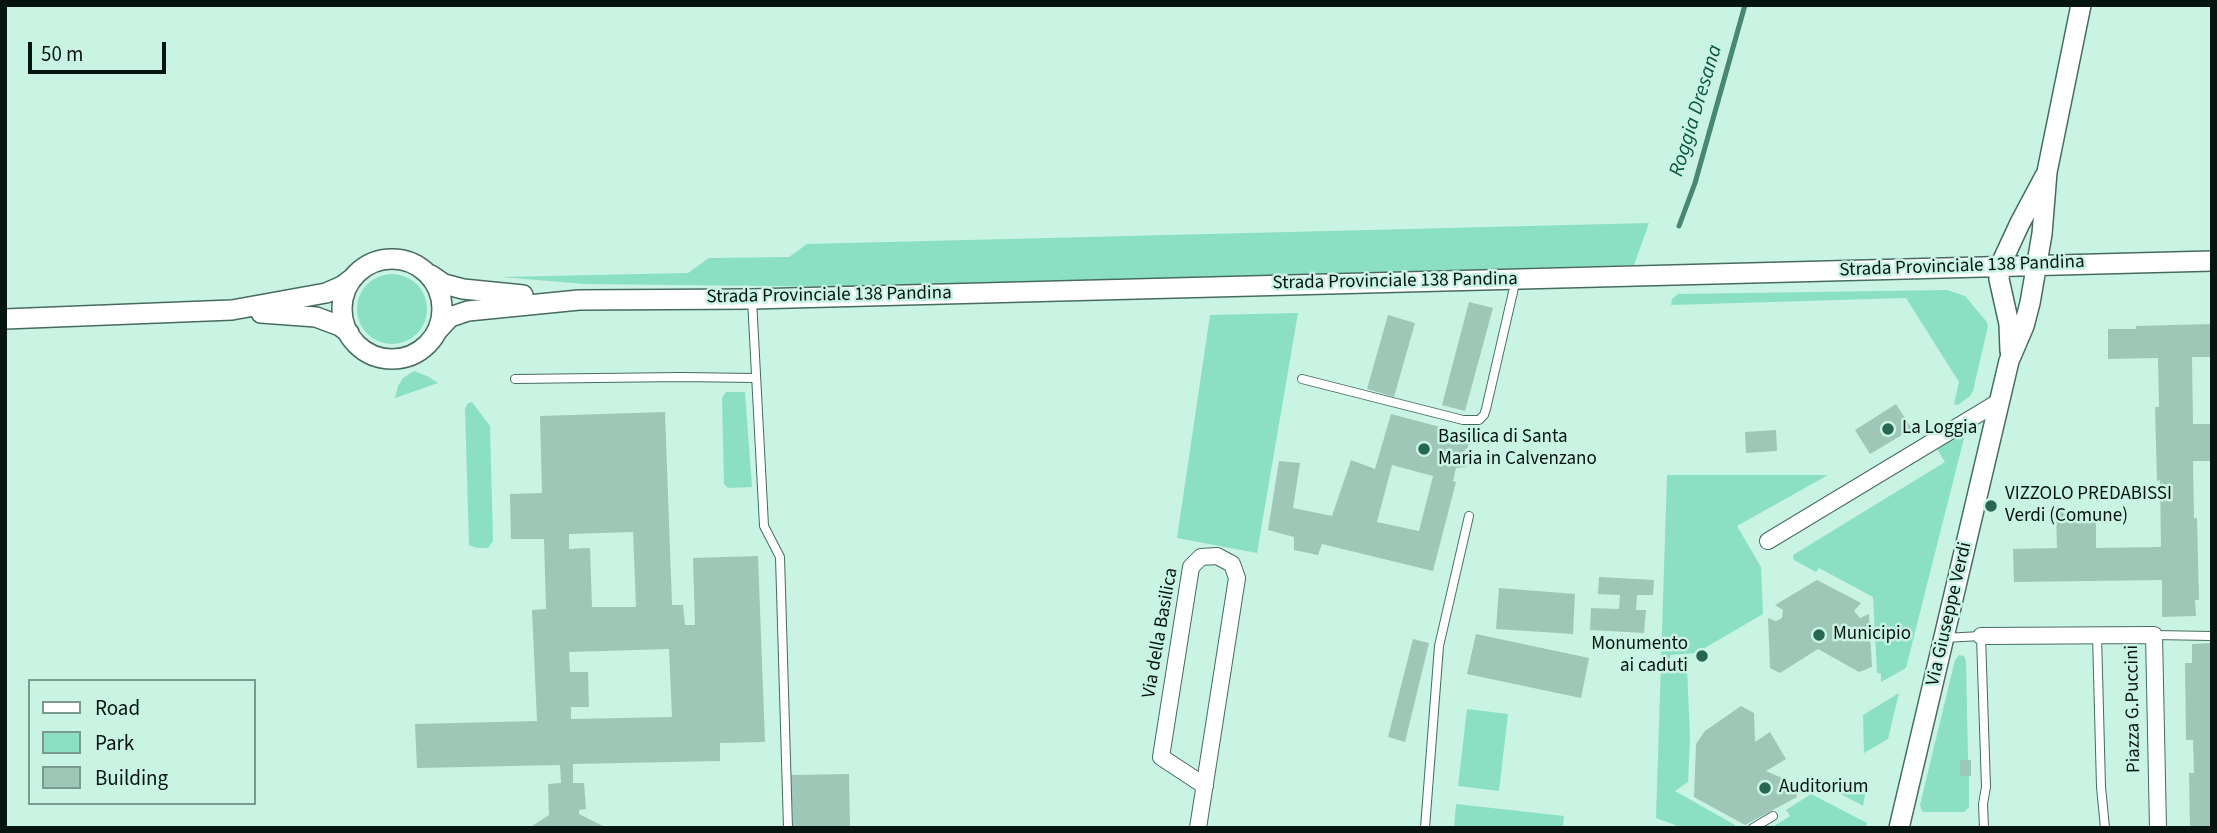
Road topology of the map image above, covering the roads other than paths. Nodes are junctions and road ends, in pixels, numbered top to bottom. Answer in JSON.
{"nodes":[{"id":1,"x":2081,"y":5,"type":"edge"},
{"id":2,"x":2047,"y":172,"type":"junction"},
{"id":3,"x":2212,"y":261,"type":"edge"},
{"id":4,"x":2038,"y":265,"type":"junction"},
{"id":5,"x":2000,"y":266,"type":"junction"},
{"id":6,"x":425,"y":271,"type":"junction"},
{"id":7,"x":354,"y":277,"type":"junction"},
{"id":8,"x":1516,"y":279,"type":"junction"},
{"id":9,"x":752,"y":299,"type":"junction"},
{"id":10,"x":579,"y":300,"type":"junction"},
{"id":11,"x":232,"y":310,"type":"junction"},
{"id":12,"x":5,"y":318,"type":"edge"},
{"id":13,"x":437,"y":331,"type":"junction"},
{"id":14,"x":349,"y":333,"type":"junction"},
{"id":15,"x":2009,"y":361,"type":"junction"},
{"id":16,"x":515,"y":379,"type":"dead end"},
{"id":17,"x":755,"y":379,"type":"junction"},
{"id":18,"x":1302,"y":379,"type":"dead end"},
{"id":19,"x":2000,"y":401,"type":"junction"},
{"id":20,"x":1469,"y":516,"type":"dead end"},
{"id":21,"x":1768,"y":541,"type":"dead end"},
{"id":22,"x":2097,"y":635,"type":"junction"},
{"id":23,"x":2154,"y":635,"type":"junction"},
{"id":24,"x":1981,"y":636,"type":"junction"},
{"id":25,"x":2212,"y":636,"type":"edge"},
{"id":26,"x":1944,"y":638,"type":"junction"},
{"id":27,"x":1205,"y":786,"type":"junction"},
{"id":28,"x":1773,"y":816,"type":"dead end"},
{"id":29,"x":788,"y":828,"type":"edge"},
{"id":30,"x":1198,"y":828,"type":"edge"},
{"id":31,"x":1425,"y":828,"type":"edge"},
{"id":32,"x":1753,"y":828,"type":"edge"},
{"id":33,"x":1899,"y":828,"type":"edge"},
{"id":34,"x":1984,"y":828,"type":"edge"},
{"id":35,"x":2105,"y":828,"type":"edge"},
{"id":36,"x":2158,"y":828,"type":"edge"}],
"edges":[{"from":1,"to":2,"type":"street"},
{"from":2,"to":4,"type":"street"},
{"from":2,"to":5,"type":"street"},
{"from":3,"to":4,"type":"street","name":"Strada Provinciale 138 Pandina"},
{"from":4,"to":5,"type":"street","name":"Strada Provinciale 138 Pandina"},
{"from":4,"to":15,"type":"street"},
{"from":5,"to":8,"type":"street","name":"Strada Provinciale 138 Pandina"},
{"from":5,"to":15,"type":"street"},
{"from":6,"to":7,"type":"street"},
{"from":6,"to":10,"type":"street","name":"Strada Provinciale 138 Pandina"},
{"from":6,"to":13,"type":"street"},
{"from":7,"to":11,"type":"street"},
{"from":7,"to":14,"type":"street"},
{"from":8,"to":9,"type":"street","name":"Strada Provinciale 138 Pandina"},
{"from":8,"to":18,"type":"lane"},
{"from":9,"to":10,"type":"street","name":"Strada Provinciale 138 Pandina"},
{"from":9,"to":17,"type":"lane"},
{"from":10,"to":13,"type":"street","name":"Strada Provinciale 138 Pandina"},
{"from":11,"to":12,"type":"street"},
{"from":11,"to":14,"type":"street"},
{"from":13,"to":14,"type":"street"},
{"from":15,"to":19,"type":"street","name":"Via Giuseppe Verdi"},
{"from":16,"to":17,"type":"lane"},
{"from":17,"to":29,"type":"lane"},
{"from":19,"to":21,"type":"street"},
{"from":19,"to":26,"type":"street","name":"Via Giuseppe Verdi"},
{"from":20,"to":31,"type":"lane"},
{"from":22,"to":23,"type":"street","name":"Piazza G.Puccini"},
{"from":22,"to":24,"type":"street","name":"Piazza G.Puccini"},
{"from":22,"to":35,"type":"lane"},
{"from":23,"to":25,"type":"lane"},
{"from":23,"to":36,"type":"street","name":"Piazza G.Puccini"},
{"from":24,"to":26,"type":"lane","name":"Piazza G.Puccini"},
{"from":24,"to":34,"type":"lane"},
{"from":26,"to":33,"type":"street","name":"Via Giuseppe Verdi"},
{"from":27,"to":27,"type":"street","name":"Via della Basilica"},
{"from":27,"to":30,"type":"street","name":"Via della Basilica"},
{"from":28,"to":32,"type":"lane"}]}
